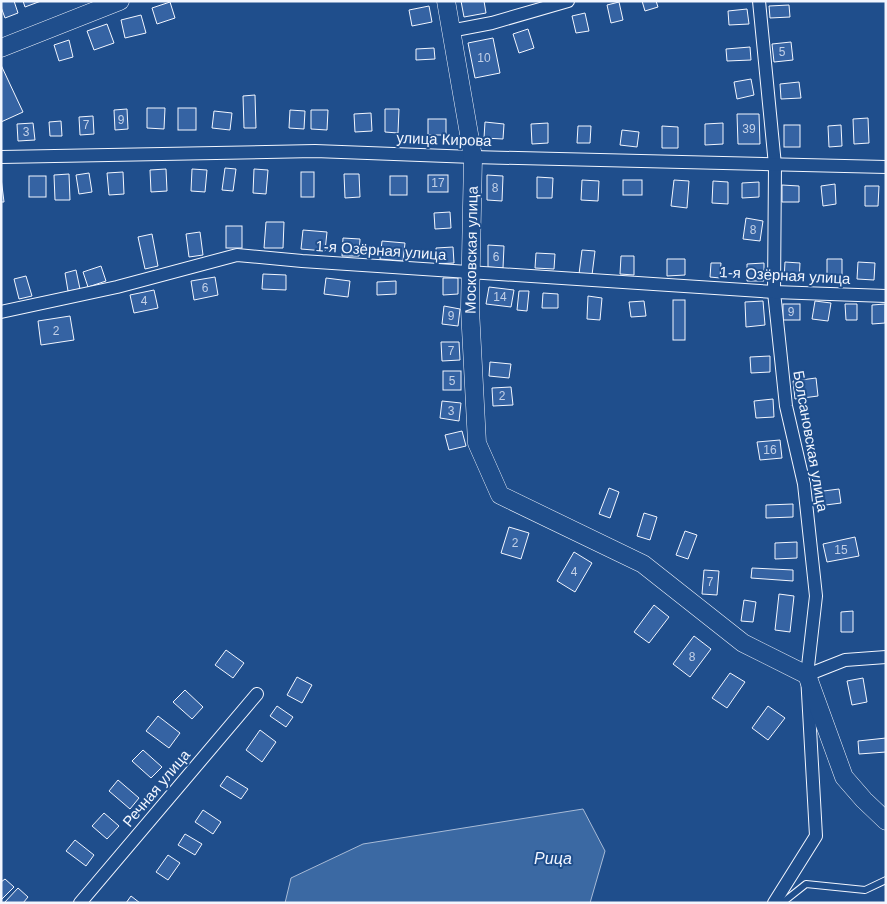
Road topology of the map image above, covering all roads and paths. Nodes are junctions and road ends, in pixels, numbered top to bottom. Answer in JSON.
{"nodes":[{"id":1,"x":120,"y":1,"type":"edge"},
{"id":2,"x":446,"y":1,"type":"edge"},
{"id":3,"x":568,"y":1,"type":"edge"},
{"id":4,"x":759,"y":1,"type":"edge"},
{"id":5,"x":450,"y":31,"type":"junction"},
{"id":6,"x":1,"y":48,"type":"edge"},
{"id":7,"x":1,"y":156,"type":"edge"},
{"id":8,"x":473,"y":157,"type":"junction"},
{"id":9,"x":775,"y":165,"type":"junction"},
{"id":10,"x":886,"y":167,"type":"edge"},
{"id":11,"x":470,"y":272,"type":"junction"},
{"id":12,"x":774,"y":292,"type":"junction"},
{"id":13,"x":886,"y":296,"type":"edge"},
{"id":14,"x":1,"y":312,"type":"edge"},
{"id":15,"x":886,"y":657,"type":"edge"},
{"id":16,"x":807,"y":675,"type":"junction"},
{"id":17,"x":257,"y":694,"type":"dead end"},
{"id":18,"x":886,"y":821,"type":"edge"},
{"id":19,"x":886,"y":880,"type":"edge"},
{"id":20,"x":80,"y":903,"type":"edge"},
{"id":21,"x":774,"y":903,"type":"edge"},
{"id":22,"x":782,"y":903,"type":"edge"}],
"edges":[{"from":1,"to":6,"type":"street"},
{"from":2,"to":5,"type":"street","name":"Московская улица"},
{"from":3,"to":5,"type":"street"},
{"from":4,"to":9,"type":"street","name":"Болсановская улица"},
{"from":5,"to":8,"type":"street","name":"Московская улица"},
{"from":7,"to":8,"type":"street","name":"улица Кирова"},
{"from":8,"to":9,"type":"street","name":"улица Кирова"},
{"from":8,"to":11,"type":"street","name":"Московская улица"},
{"from":9,"to":10,"type":"street","name":"улица Кирова"},
{"from":9,"to":12,"type":"street","name":"Болсановская улица"},
{"from":11,"to":12,"type":"street","name":"1-я Озёрная улица"},
{"from":11,"to":14,"type":"street","name":"1-я Озёрная улица"},
{"from":11,"to":16,"type":"street","name":"Московская улица"},
{"from":12,"to":13,"type":"street","name":"1-я Озёрная улица"},
{"from":12,"to":16,"type":"street","name":"Болсановская улица"},
{"from":15,"to":16,"type":"street"},
{"from":16,"to":18,"type":"street"},
{"from":16,"to":21,"type":"street","name":"Болсановская улица"},
{"from":17,"to":20,"type":"street","name":"Речная улица"},
{"from":19,"to":22,"type":"lane"}]}
